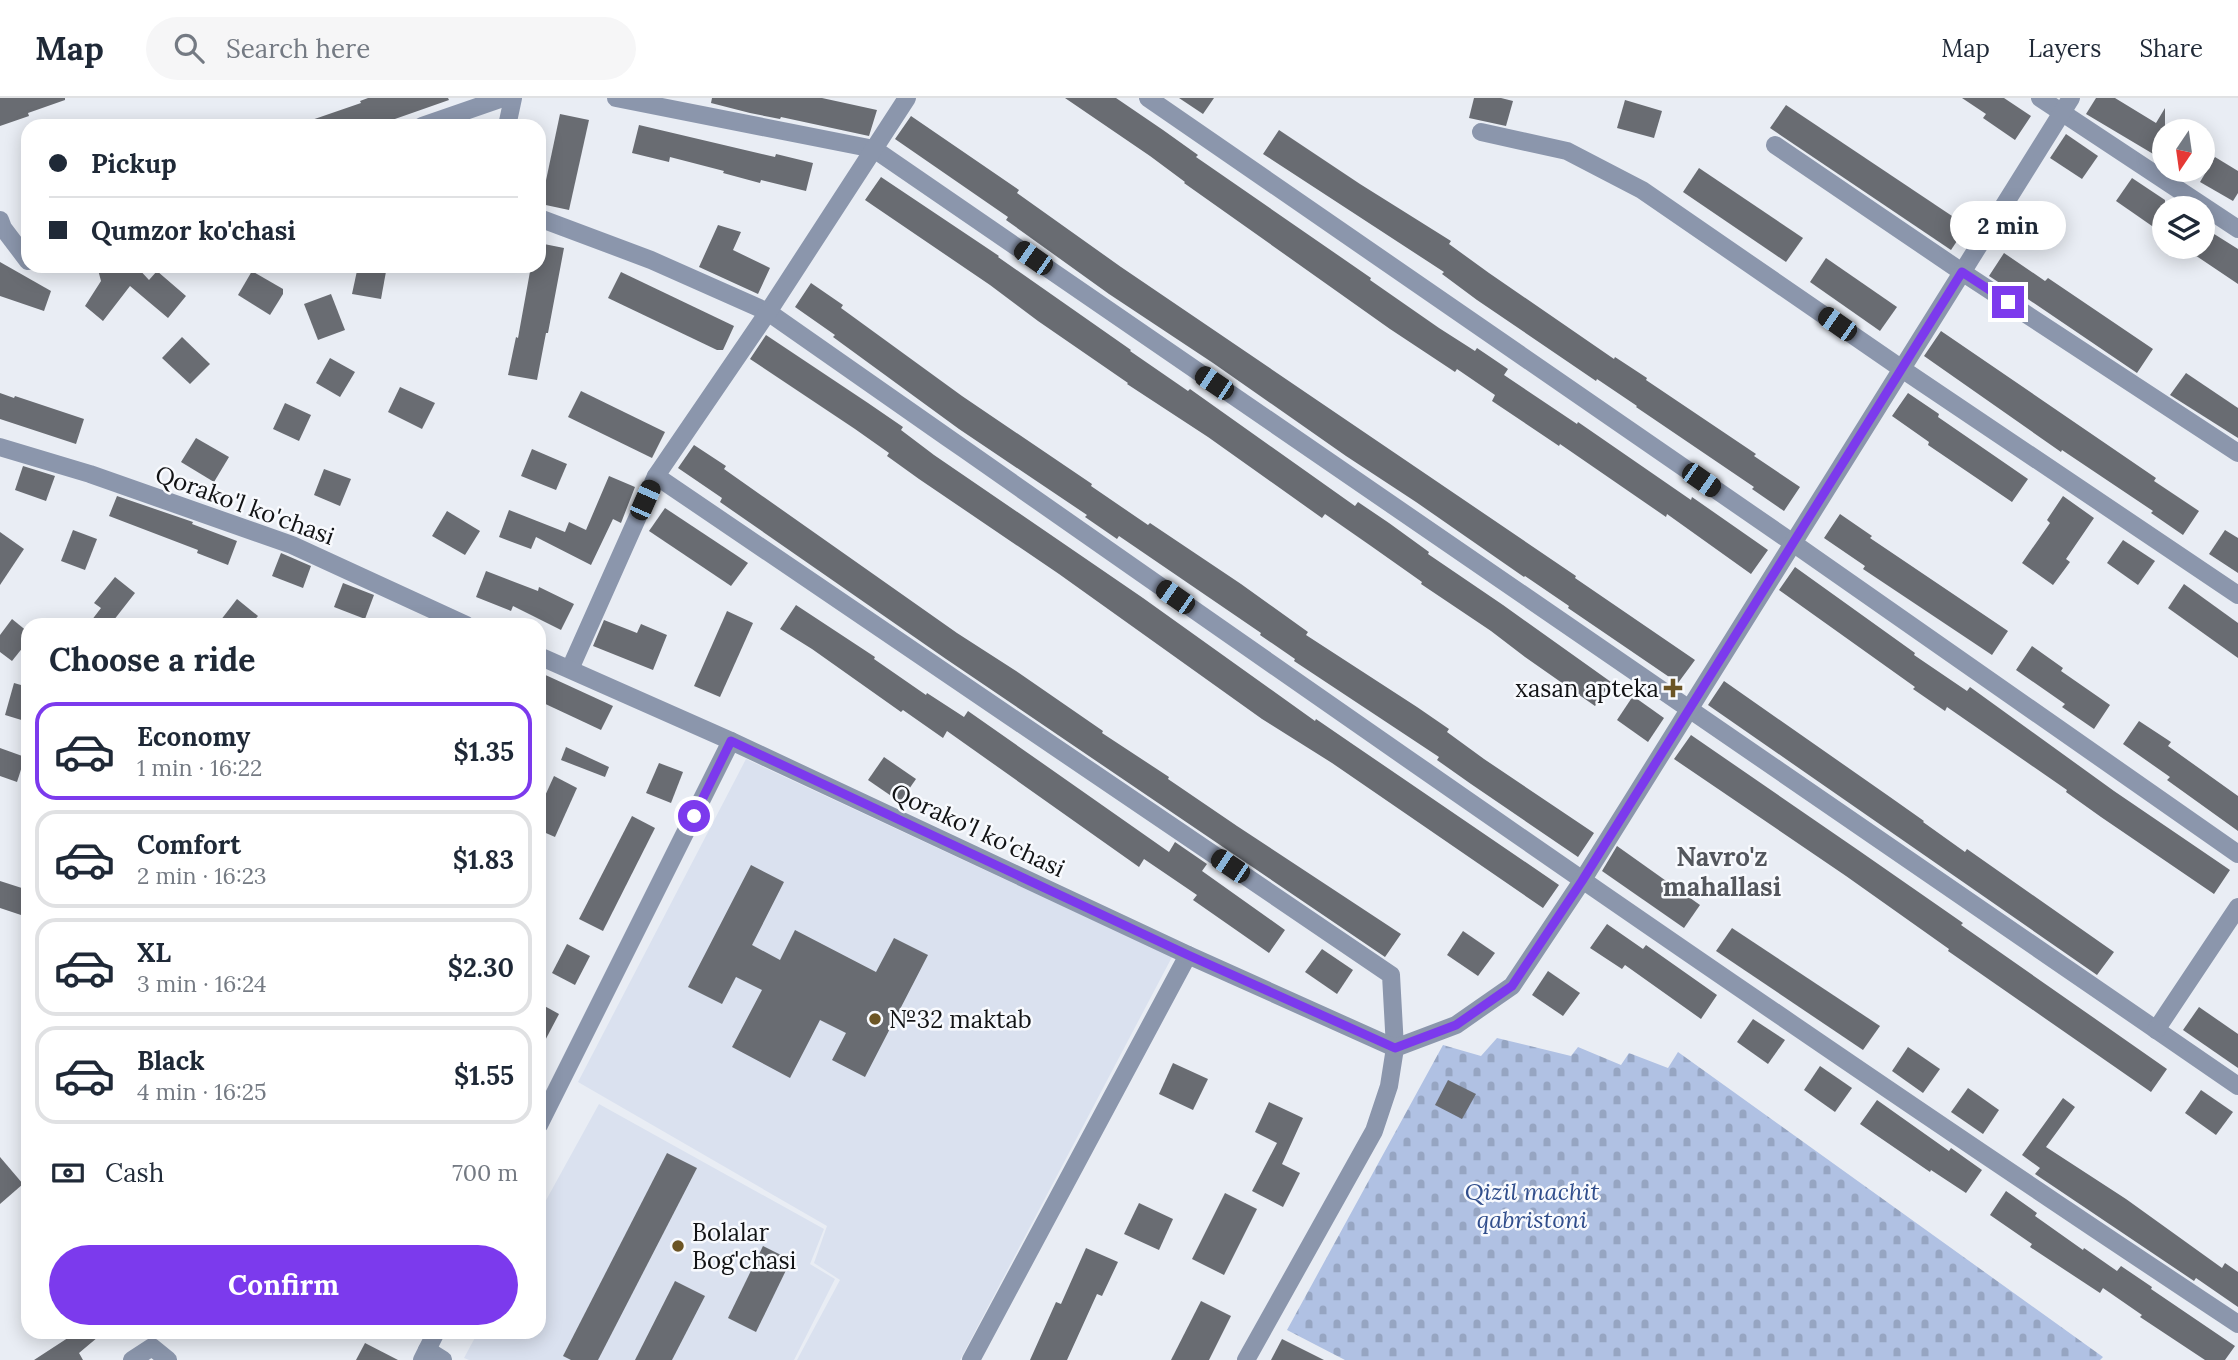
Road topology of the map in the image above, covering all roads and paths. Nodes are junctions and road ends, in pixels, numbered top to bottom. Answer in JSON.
{"nodes":[{"id":1,"x":503,"y":98,"type":"edge"},
{"id":2,"x":513,"y":98,"type":"edge"},
{"id":3,"x":616,"y":98,"type":"edge"},
{"id":4,"x":907,"y":98,"type":"edge"},
{"id":5,"x":1148,"y":98,"type":"edge"},
{"id":6,"x":2040,"y":98,"type":"edge"},
{"id":7,"x":2066,"y":105,"type":"edge"},
{"id":8,"x":442,"y":119,"type":"edge"},
{"id":9,"x":508,"y":119,"type":"edge"},
{"id":10,"x":1481,"y":132,"type":"dead end"},
{"id":11,"x":1775,"y":145,"type":"dead end"},
{"id":12,"x":874,"y":149,"type":"junction"},
{"id":13,"x":0,"y":220,"type":"edge"},
{"id":14,"x":546,"y":221,"type":"edge"},
{"id":15,"x":2238,"y":229,"type":"edge"},
{"id":16,"x":21,"y":252,"type":"edge"},
{"id":17,"x":1962,"y":272,"type":"junction"},
{"id":18,"x":768,"y":312,"type":"junction"},
{"id":19,"x":1902,"y":369,"type":"junction"},
{"id":20,"x":0,"y":447,"type":"edge"},
{"id":21,"x":2238,"y":453,"type":"edge"},
{"id":22,"x":656,"y":476,"type":"junction"},
{"id":23,"x":1793,"y":543,"type":"junction"},
{"id":24,"x":2238,"y":595,"type":"edge"},
{"id":25,"x":451,"y":618,"type":"edge"},
{"id":26,"x":546,"y":659,"type":"edge"},
{"id":27,"x":570,"y":669,"type":"junction"},
{"id":28,"x":1689,"y":710,"type":"junction"},
{"id":29,"x":731,"y":741,"type":"junction"},
{"id":30,"x":2238,"y":854,"type":"edge"},
{"id":31,"x":1582,"y":881,"type":"junction"},
{"id":32,"x":2238,"y":906,"type":"edge"},
{"id":33,"x":1188,"y":955,"type":"junction"},
{"id":34,"x":2156,"y":1030,"type":"junction"},
{"id":35,"x":1395,"y":1048,"type":"junction"},
{"id":36,"x":2238,"y":1086,"type":"edge"},
{"id":37,"x":546,"y":1111,"type":"edge"},
{"id":38,"x":2238,"y":1324,"type":"edge"},
{"id":39,"x":432,"y":1339,"type":"edge"},
{"id":40,"x":424,"y":1355,"type":"edge"},
{"id":41,"x":132,"y":1360,"type":"edge"},
{"id":42,"x":167,"y":1360,"type":"edge"},
{"id":43,"x":443,"y":1360,"type":"edge"},
{"id":44,"x":971,"y":1360,"type":"edge"},
{"id":45,"x":1246,"y":1360,"type":"edge"}],
"edges":[{"from":1,"to":8,"type":"street"},
{"from":2,"to":9,"type":"street"},
{"from":3,"to":12,"type":"street"},
{"from":4,"to":12,"type":"street"},
{"from":5,"to":23,"type":"street"},
{"from":6,"to":7,"type":"street"},
{"from":7,"to":15,"type":"street"},
{"from":7,"to":17,"type":"street"},
{"from":10,"to":19,"type":"street"},
{"from":11,"to":17,"type":"street"},
{"from":12,"to":18,"type":"street"},
{"from":12,"to":28,"type":"street"},
{"from":13,"to":16,"type":"street"},
{"from":14,"to":18,"type":"street"},
{"from":17,"to":19,"type":"street"},
{"from":17,"to":21,"type":"street"},
{"from":18,"to":22,"type":"street"},
{"from":18,"to":31,"type":"street"},
{"from":19,"to":23,"type":"street"},
{"from":19,"to":24,"type":"street"},
{"from":20,"to":25,"type":"street","name":"Qorako'l ko'chasi"},
{"from":22,"to":27,"type":"street"},
{"from":22,"to":35,"type":"street"},
{"from":23,"to":28,"type":"street"},
{"from":23,"to":30,"type":"street"},
{"from":26,"to":27,"type":"street","name":"Qorako'l ko'chasi"},
{"from":27,"to":29,"type":"street","name":"Qorako'l ko'chasi"},
{"from":28,"to":31,"type":"street"},
{"from":28,"to":34,"type":"street"},
{"from":29,"to":33,"type":"street","name":"Qorako'l ko'chasi"},
{"from":29,"to":37,"type":"street"},
{"from":31,"to":35,"type":"street"},
{"from":31,"to":38,"type":"street"},
{"from":32,"to":34,"type":"street"},
{"from":33,"to":35,"type":"street","name":"Qorako'l ko'chasi"},
{"from":33,"to":44,"type":"street"},
{"from":34,"to":36,"type":"street"},
{"from":35,"to":45,"type":"street"},
{"from":39,"to":40,"type":"street"},
{"from":40,"to":43,"type":"street"},
{"from":41,"to":42,"type":"street"}]}
